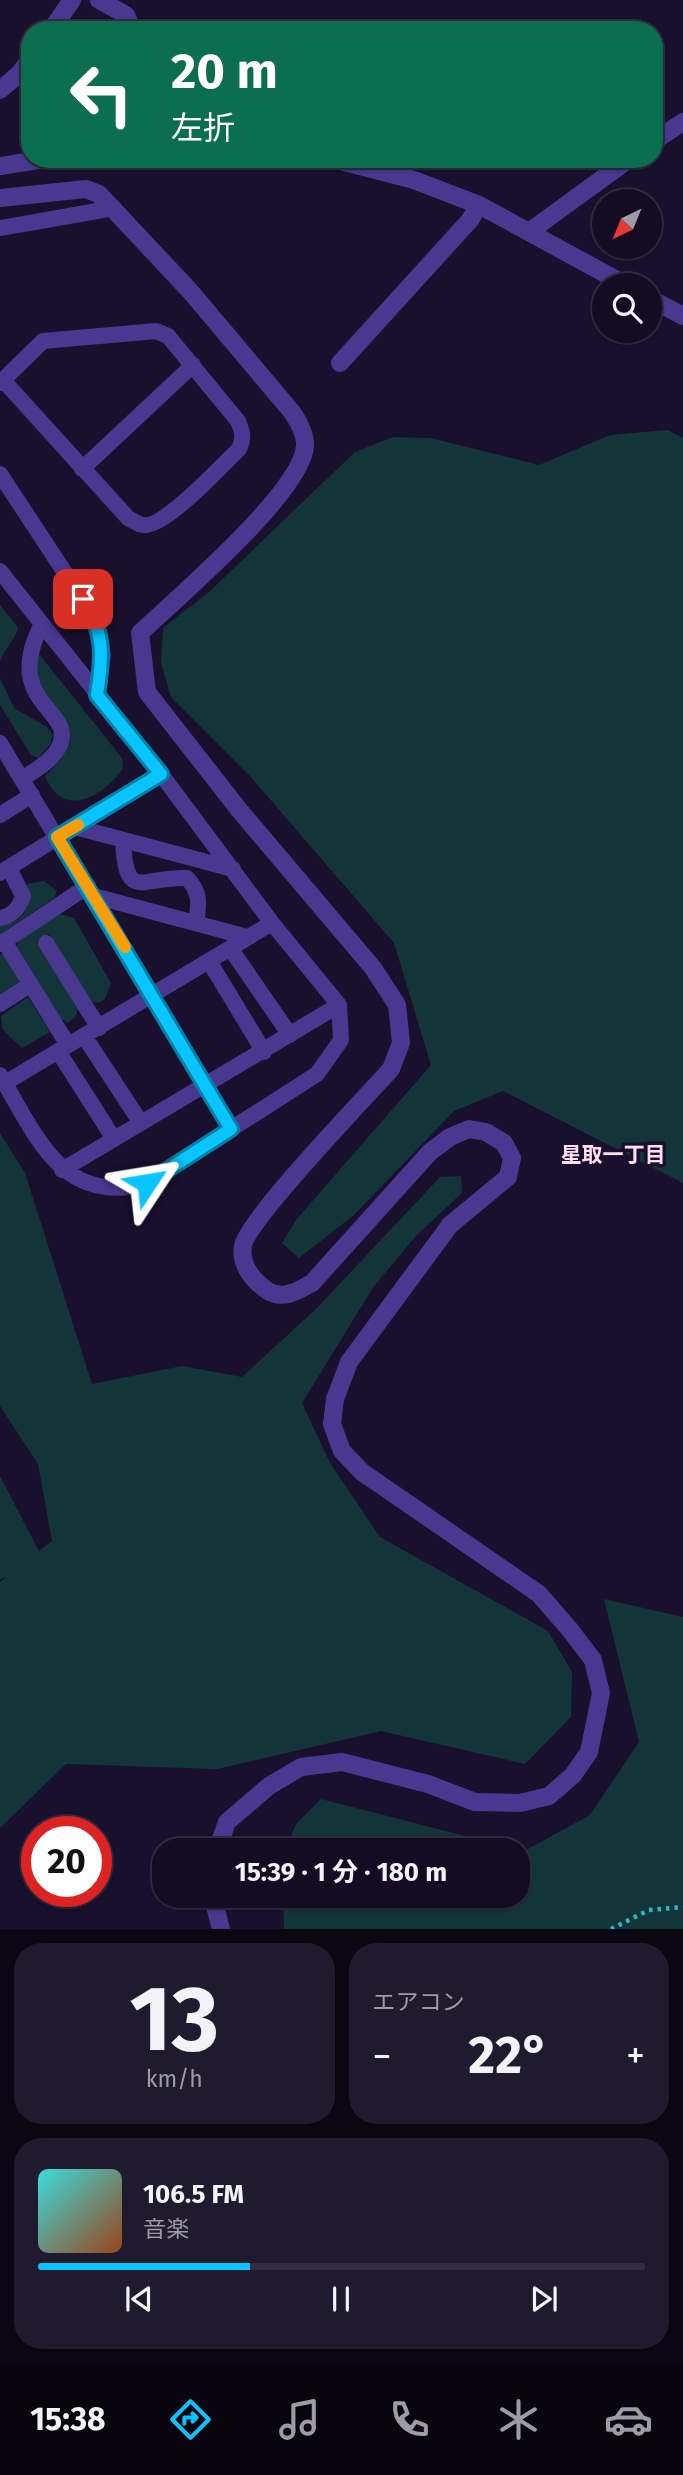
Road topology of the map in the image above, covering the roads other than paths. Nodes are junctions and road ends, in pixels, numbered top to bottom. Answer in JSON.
{"nodes":[{"id":1,"x":72,"y":0,"type":"edge"},
{"id":2,"x":99,"y":0,"type":"edge"},
{"id":3,"x":57,"y":21,"type":"edge"},
{"id":4,"x":128,"y":21,"type":"edge"},
{"id":5,"x":21,"y":72,"type":"edge"},
{"id":6,"x":0,"y":90,"type":"edge"},
{"id":7,"x":683,"y":122,"type":"edge"},
{"id":8,"x":663,"y":135,"type":"edge"},
{"id":9,"x":21,"y":163,"type":"edge"},
{"id":10,"x":0,"y":166,"type":"edge"},
{"id":11,"x":368,"y":168,"type":"edge"},
{"id":12,"x":617,"y":168,"type":"edge"},
{"id":13,"x":0,"y":198,"type":"edge"},
{"id":14,"x":479,"y":205,"type":"junction"},
{"id":15,"x":114,"y":208,"type":"junction"},
{"id":16,"x":0,"y":228,"type":"edge"},
{"id":17,"x":529,"y":232,"type":"junction"},
{"id":18,"x":604,"y":273,"type":"edge"},
{"id":19,"x":662,"y":305,"type":"edge"},
{"id":20,"x":683,"y":316,"type":"edge"},
{"id":21,"x":340,"y":363,"type":"dead end"},
{"id":22,"x":193,"y":365,"type":"junction"},
{"id":23,"x":2,"y":382,"type":"edge"},
{"id":24,"x":82,"y":469,"type":"junction"},
{"id":25,"x":0,"y":474,"type":"edge"},
{"id":26,"x":1,"y":574,"type":"edge"},
{"id":27,"x":42,"y":624,"type":"junction"},
{"id":28,"x":12,"y":659,"type":"dead end"},
{"id":29,"x":97,"y":695,"type":"junction"},
{"id":30,"x":20,"y":701,"type":"dead end"},
{"id":31,"x":0,"y":743,"type":"edge"},
{"id":32,"x":161,"y":774,"type":"junction"},
{"id":33,"x":22,"y":779,"type":"junction"},
{"id":34,"x":32,"y":795,"type":"junction"},
{"id":35,"x":0,"y":815,"type":"edge"},
{"id":36,"x":75,"y":827,"type":"junction"},
{"id":37,"x":57,"y":837,"type":"junction"},
{"id":38,"x":123,"y":840,"type":"junction"},
{"id":39,"x":233,"y":869,"type":"junction"},
{"id":40,"x":4,"y":871,"type":"edge"},
{"id":41,"x":91,"y":891,"type":"junction"},
{"id":42,"x":0,"y":918,"type":"edge"},
{"id":43,"x":196,"y":923,"type":"junction"},
{"id":44,"x":272,"y":923,"type":"junction"},
{"id":45,"x":247,"y":937,"type":"junction"},
{"id":46,"x":2,"y":943,"type":"edge"},
{"id":47,"x":47,"y":943,"type":"dead end"},
{"id":48,"x":230,"y":948,"type":"junction"},
{"id":49,"x":209,"y":961,"type":"junction"},
{"id":50,"x":31,"y":984,"type":"junction"},
{"id":51,"x":154,"y":995,"type":"junction"},
{"id":52,"x":0,"y":1004,"type":"edge"},
{"id":53,"x":340,"y":1005,"type":"junction"},
{"id":54,"x":91,"y":1032,"type":"junction"},
{"id":55,"x":290,"y":1035,"type":"junction"},
{"id":56,"x":63,"y":1048,"type":"junction"},
{"id":57,"x":264,"y":1052,"type":"junction"},
{"id":58,"x":2,"y":1079,"type":"edge"},
{"id":59,"x":205,"y":1085,"type":"junction"},
{"id":60,"x":141,"y":1123,"type":"junction"},
{"id":61,"x":231,"y":1129,"type":"junction"},
{"id":62,"x":114,"y":1139,"type":"junction"},
{"id":63,"x":62,"y":1170,"type":"junction"},
{"id":64,"x":221,"y":1838,"type":"edge"},
{"id":65,"x":215,"y":1908,"type":"edge"},
{"id":66,"x":221,"y":1929,"type":"edge"}],
"edges":[{"from":1,"to":3,"type":"street"},
{"from":2,"to":4,"type":"street"},
{"from":5,"to":6,"type":"street"},
{"from":7,"to":8,"type":"street"},
{"from":9,"to":10,"type":"street"},
{"from":11,"to":14,"type":"street"},
{"from":12,"to":17,"type":"street"},
{"from":13,"to":15,"type":"street"},
{"from":14,"to":17,"type":"street"},
{"from":14,"to":21,"type":"street"},
{"from":15,"to":16,"type":"lane"},
{"from":15,"to":64,"type":"street"},
{"from":17,"to":18,"type":"street"},
{"from":19,"to":20,"type":"street"},
{"from":22,"to":23,"type":"lane"},
{"from":22,"to":24,"type":"lane"},
{"from":22,"to":24,"type":"lane"},
{"from":23,"to":24,"type":"lane"},
{"from":25,"to":29,"type":"lane"},
{"from":26,"to":27,"type":"lane"},
{"from":27,"to":28,"type":"lane"},
{"from":27,"to":29,"type":"lane"},
{"from":29,"to":32,"type":"lane"},
{"from":30,"to":33,"type":"lane"},
{"from":31,"to":33,"type":"lane"},
{"from":32,"to":36,"type":"lane"},
{"from":32,"to":39,"type":"lane"},
{"from":33,"to":34,"type":"lane"},
{"from":34,"to":35,"type":"lane"},
{"from":34,"to":37,"type":"lane"},
{"from":36,"to":37,"type":"lane"},
{"from":36,"to":38,"type":"lane"},
{"from":37,"to":40,"type":"lane"},
{"from":37,"to":41,"type":"lane"},
{"from":38,"to":39,"type":"lane"},
{"from":38,"to":43,"type":"lane"},
{"from":39,"to":44,"type":"lane"},
{"from":40,"to":42,"type":"lane"},
{"from":41,"to":43,"type":"lane"},
{"from":41,"to":46,"type":"lane"},
{"from":41,"to":51,"type":"lane"},
{"from":43,"to":45,"type":"lane"},
{"from":44,"to":45,"type":"lane"},
{"from":44,"to":53,"type":"lane"},
{"from":45,"to":48,"type":"lane"},
{"from":46,"to":50,"type":"lane"},
{"from":47,"to":54,"type":"lane"},
{"from":48,"to":49,"type":"lane"},
{"from":48,"to":55,"type":"lane"},
{"from":49,"to":51,"type":"lane"},
{"from":49,"to":57,"type":"lane"},
{"from":50,"to":52,"type":"lane"},
{"from":50,"to":56,"type":"lane"},
{"from":51,"to":54,"type":"lane"},
{"from":51,"to":59,"type":"lane"},
{"from":53,"to":55,"type":"lane"},
{"from":53,"to":61,"type":"lane"},
{"from":54,"to":56,"type":"lane"},
{"from":54,"to":60,"type":"lane"},
{"from":55,"to":57,"type":"lane"},
{"from":56,"to":58,"type":"lane"},
{"from":56,"to":62,"type":"lane"},
{"from":57,"to":59,"type":"lane"},
{"from":58,"to":63,"type":"lane"},
{"from":59,"to":60,"type":"lane"},
{"from":59,"to":61,"type":"lane"},
{"from":60,"to":62,"type":"lane"},
{"from":61,"to":63,"type":"lane"},
{"from":62,"to":63,"type":"lane"},
{"from":65,"to":66,"type":"street"}]}
